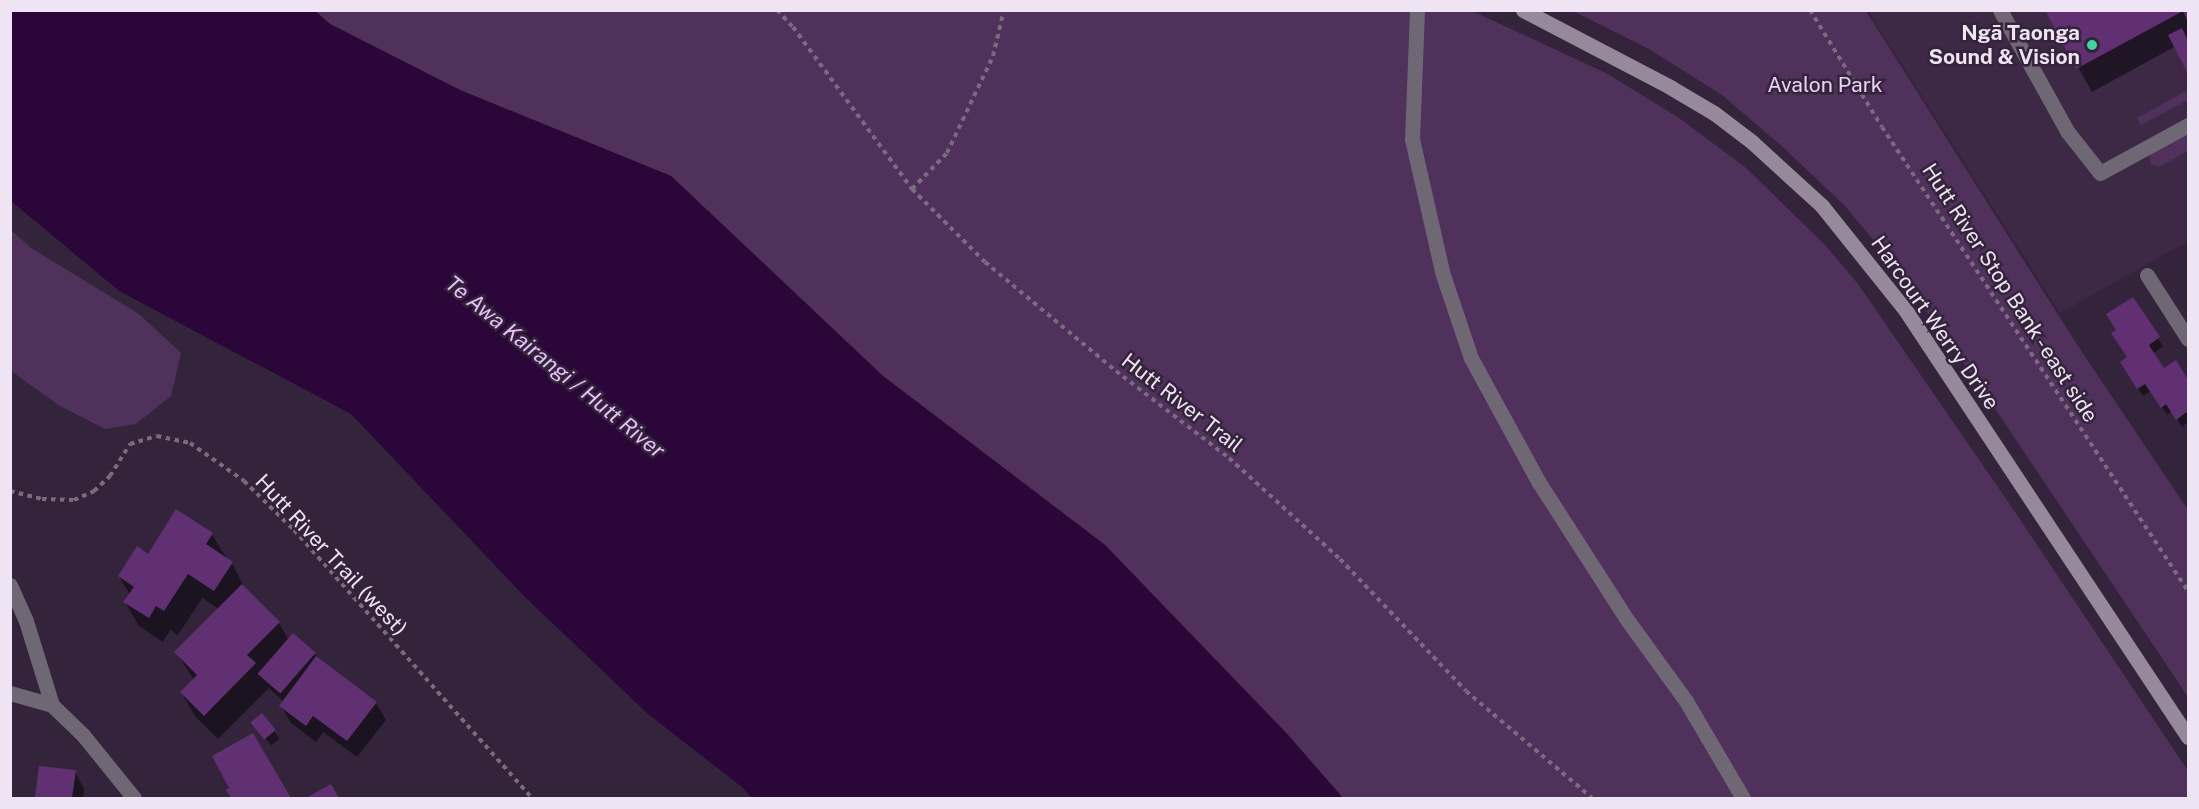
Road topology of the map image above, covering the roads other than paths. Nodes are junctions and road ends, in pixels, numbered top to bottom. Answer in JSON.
{"nodes":[{"id":1,"x":1417,"y":10,"type":"edge"},
{"id":2,"x":1523,"y":10,"type":"edge"},
{"id":3,"x":2000,"y":10,"type":"edge"},
{"id":4,"x":2188,"y":125,"type":"edge"},
{"id":5,"x":2147,"y":275,"type":"dead end"},
{"id":6,"x":2188,"y":339,"type":"edge"},
{"id":7,"x":10,"y":585,"type":"edge"},
{"id":8,"x":10,"y":693,"type":"edge"},
{"id":9,"x":52,"y":705,"type":"junction"},
{"id":10,"x":2188,"y":737,"type":"edge"},
{"id":11,"x":135,"y":798,"type":"edge"},
{"id":12,"x":1743,"y":798,"type":"edge"}],
"edges":[{"from":1,"to":12,"type":"street"},
{"from":2,"to":10,"type":"main road","name":"Harcourt Werry Drive"},
{"from":3,"to":4,"type":"street"},
{"from":5,"to":6,"type":"street"},
{"from":7,"to":9,"type":"street"},
{"from":8,"to":9,"type":"street"},
{"from":9,"to":11,"type":"street"}]}
